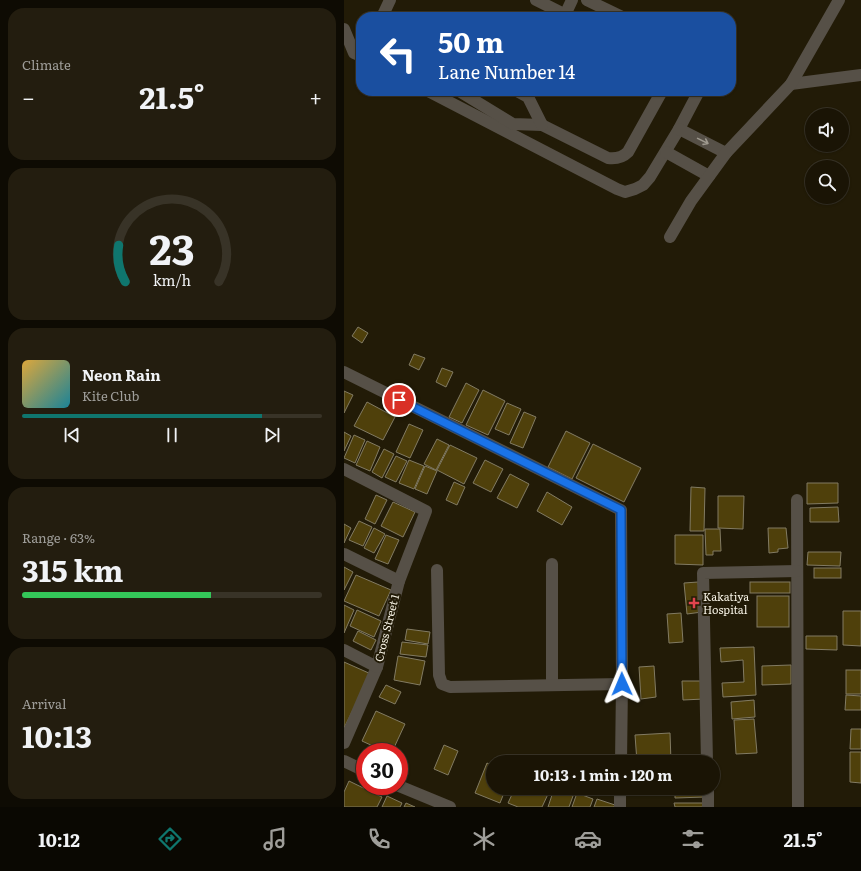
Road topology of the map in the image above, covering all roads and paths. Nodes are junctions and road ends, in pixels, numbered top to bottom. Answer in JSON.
{"nodes":[{"id":1,"x":390,"y":0,"type":"edge"},
{"id":2,"x":536,"y":0,"type":"edge"},
{"id":3,"x":572,"y":0,"type":"edge"},
{"id":4,"x":587,"y":0,"type":"edge"},
{"id":5,"x":839,"y":0,"type":"edge"},
{"id":6,"x":384,"y":12,"type":"edge"},
{"id":7,"x":560,"y":12,"type":"edge"},
{"id":8,"x":569,"y":12,"type":"edge"},
{"id":9,"x":612,"y":12,"type":"edge"},
{"id":10,"x":344,"y":29,"type":"edge"},
{"id":11,"x":356,"y":54,"type":"edge"},
{"id":12,"x":861,"y":75,"type":"edge"},
{"id":13,"x":791,"y":84,"type":"junction"},
{"id":14,"x":441,"y":96,"type":"edge"},
{"id":15,"x":465,"y":96,"type":"edge"},
{"id":16,"x":526,"y":96,"type":"edge"},
{"id":17,"x":659,"y":96,"type":"edge"},
{"id":18,"x":696,"y":96,"type":"edge"},
{"id":19,"x":484,"y":113,"type":"junction"},
{"id":20,"x":542,"y":125,"type":"junction"},
{"id":21,"x":679,"y":129,"type":"junction"},
{"id":22,"x":666,"y":152,"type":"junction"},
{"id":23,"x":726,"y":153,"type":"junction"},
{"id":24,"x":709,"y":176,"type":"junction"},
{"id":25,"x":670,"y":237,"type":"dead end"},
{"id":26,"x":344,"y":372,"type":"edge"},
{"id":27,"x":344,"y":469,"type":"edge"},
{"id":28,"x":797,"y":500,"type":"dead end"},
{"id":29,"x":344,"y":554,"type":"edge"},
{"id":30,"x":552,"y":564,"type":"dead end"},
{"id":31,"x":437,"y":570,"type":"dead end"},
{"id":32,"x":797,"y":571,"type":"junction"},
{"id":33,"x":399,"y":581,"type":"junction"},
{"id":34,"x":344,"y":650,"type":"edge"},
{"id":35,"x":377,"y":667,"type":"junction"},
{"id":36,"x":622,"y":684,"type":"junction"},
{"id":37,"x":552,"y":685,"type":"junction"},
{"id":38,"x":344,"y":743,"type":"edge"},
{"id":39,"x":621,"y":755,"type":"edge"},
{"id":40,"x":707,"y":755,"type":"edge"},
{"id":41,"x":344,"y":761,"type":"edge"},
{"id":42,"x":356,"y":767,"type":"edge"},
{"id":43,"x":408,"y":790,"type":"edge"},
{"id":44,"x":620,"y":795,"type":"edge"},
{"id":45,"x":708,"y":795,"type":"edge"},
{"id":46,"x":450,"y":807,"type":"edge"},
{"id":47,"x":620,"y":807,"type":"edge"},
{"id":48,"x":708,"y":807,"type":"edge"},
{"id":49,"x":798,"y":807,"type":"edge"}],
"edges":[{"from":1,"to":6,"type":"street"},
{"from":2,"to":7,"type":"street"},
{"from":3,"to":8,"type":"street"},
{"from":4,"to":9,"type":"street"},
{"from":5,"to":13,"type":"street"},
{"from":10,"to":11,"type":"street"},
{"from":12,"to":13,"type":"street"},
{"from":13,"to":23,"type":"street"},
{"from":14,"to":19,"type":"street"},
{"from":15,"to":19,"type":"street"},
{"from":16,"to":20,"type":"street"},
{"from":17,"to":20,"type":"street"},
{"from":18,"to":21,"type":"street"},
{"from":19,"to":20,"type":"street"},
{"from":19,"to":22,"type":"street"},
{"from":21,"to":22,"type":"street"},
{"from":21,"to":23,"type":"street","one_way":true},
{"from":22,"to":24,"type":"street"},
{"from":23,"to":24,"type":"street"},
{"from":24,"to":25,"type":"street"},
{"from":26,"to":36,"type":"street"},
{"from":27,"to":33,"type":"street","name":"Cross Street 1"},
{"from":28,"to":32,"type":"street"},
{"from":29,"to":33,"type":"street"},
{"from":30,"to":37,"type":"street"},
{"from":31,"to":37,"type":"street"},
{"from":32,"to":40,"type":"street"},
{"from":32,"to":49,"type":"street"},
{"from":33,"to":35,"type":"street","name":"Cross Street 1"},
{"from":34,"to":35,"type":"street"},
{"from":35,"to":38,"type":"street","name":"Cross Street 1"},
{"from":36,"to":37,"type":"street"},
{"from":36,"to":39,"type":"street"},
{"from":41,"to":42,"type":"street"},
{"from":43,"to":46,"type":"street"},
{"from":44,"to":47,"type":"street"},
{"from":45,"to":48,"type":"street"}]}
